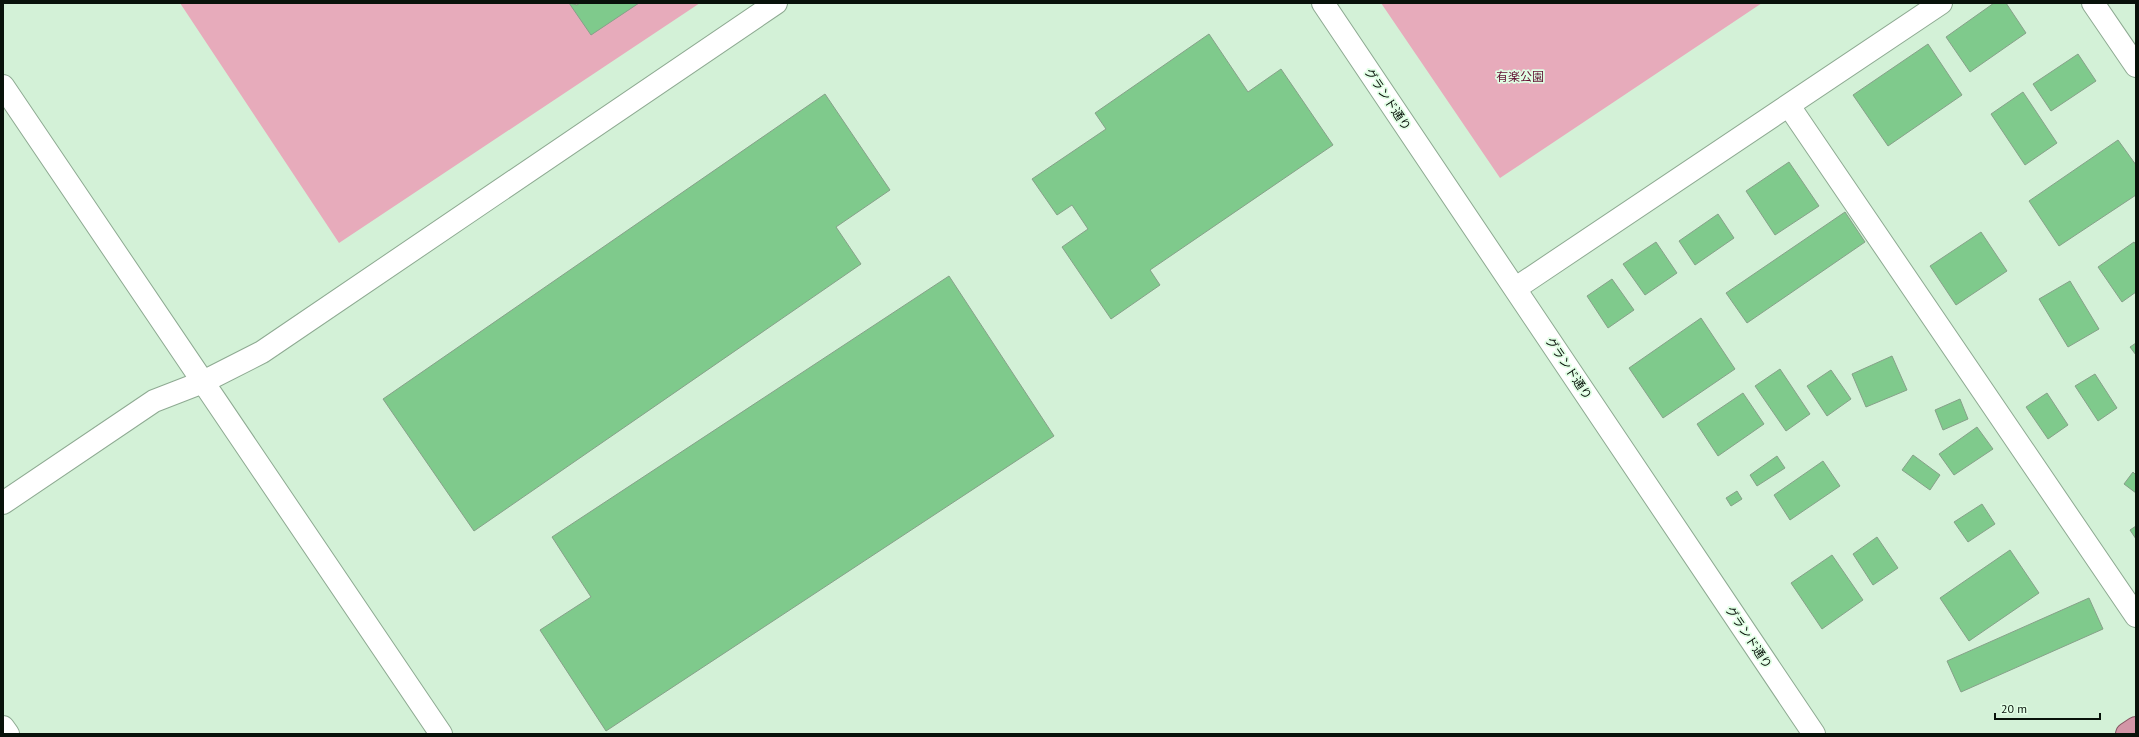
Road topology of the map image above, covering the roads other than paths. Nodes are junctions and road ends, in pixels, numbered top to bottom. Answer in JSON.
{"nodes":[{"id":1,"x":776,"y":3,"type":"edge"},
{"id":2,"x":1323,"y":3,"type":"edge"},
{"id":3,"x":1941,"y":3,"type":"edge"},
{"id":4,"x":2092,"y":3,"type":"edge"},
{"id":5,"x":2136,"y":66,"type":"edge"},
{"id":6,"x":3,"y":86,"type":"edge"},
{"id":7,"x":1789,"y":106,"type":"junction"},
{"id":8,"x":1516,"y":288,"type":"junction"},
{"id":9,"x":203,"y":382,"type":"junction"},
{"id":10,"x":3,"y":503,"type":"edge"},
{"id":11,"x":2136,"y":616,"type":"edge"},
{"id":12,"x":3,"y":727,"type":"edge"},
{"id":13,"x":2136,"y":728,"type":"edge"},
{"id":14,"x":8,"y":734,"type":"edge"},
{"id":15,"x":441,"y":734,"type":"edge"},
{"id":16,"x":1814,"y":734,"type":"edge"},
{"id":17,"x":2127,"y":734,"type":"edge"}],
"edges":[{"from":1,"to":9,"type":"street"},
{"from":2,"to":8,"type":"street","name":"グランド通り"},
{"from":3,"to":7,"type":"street"},
{"from":4,"to":5,"type":"street"},
{"from":6,"to":9,"type":"street"},
{"from":7,"to":8,"type":"street"},
{"from":7,"to":11,"type":"street"},
{"from":8,"to":16,"type":"street","name":"グランド通り"},
{"from":9,"to":10,"type":"street"},
{"from":9,"to":15,"type":"street"},
{"from":12,"to":14,"type":"street"},
{"from":13,"to":17,"type":"highway"}]}
